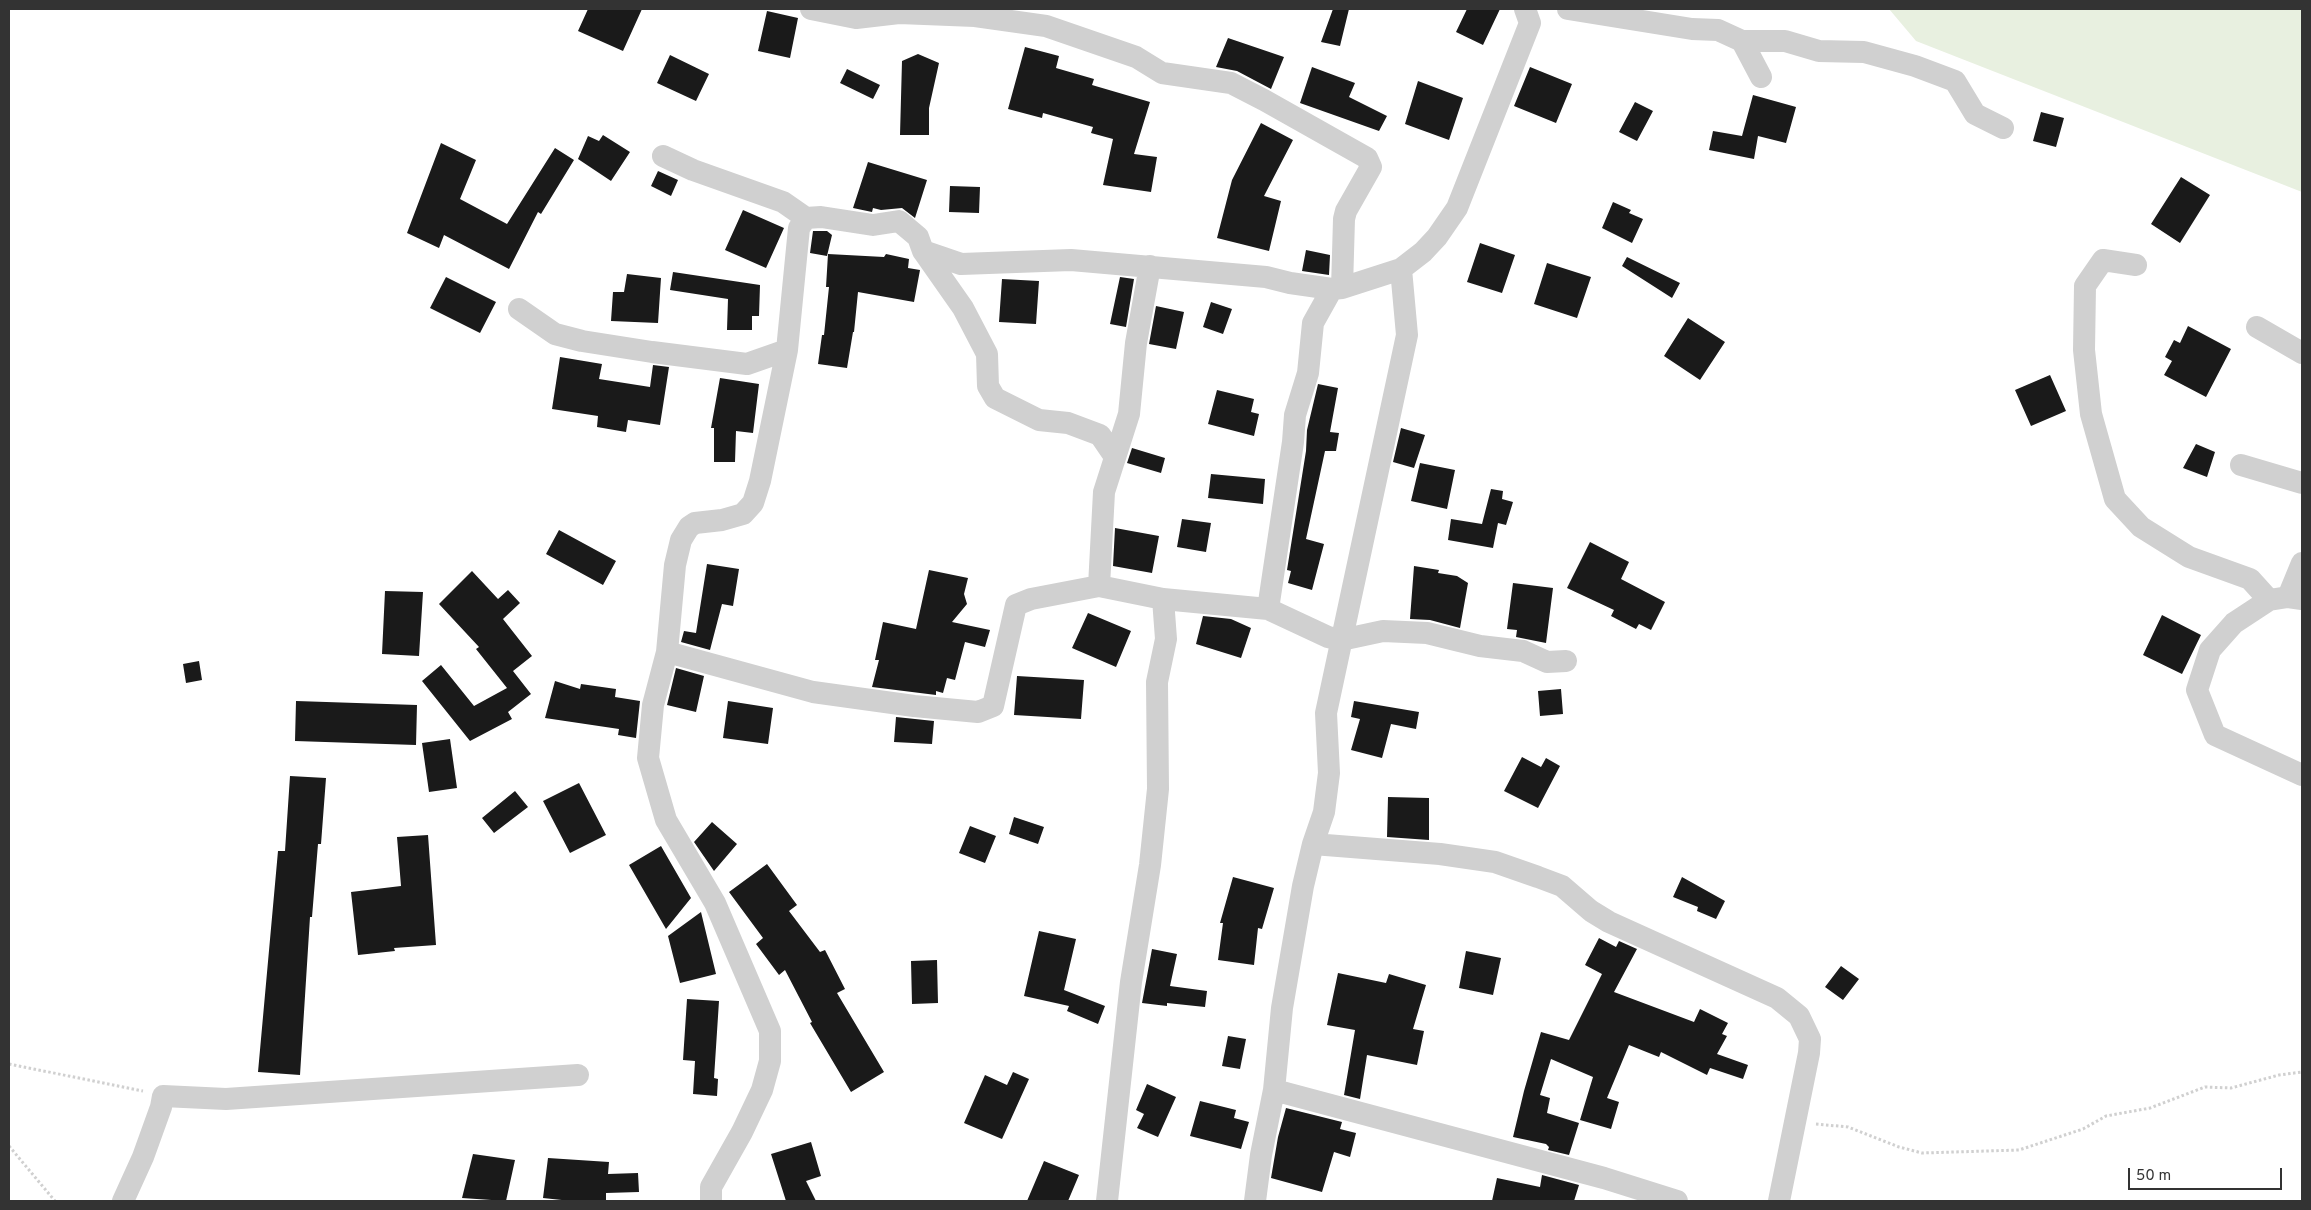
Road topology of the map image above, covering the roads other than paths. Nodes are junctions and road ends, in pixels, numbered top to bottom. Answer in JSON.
{"nodes":[{"id":1,"x":811,"y":9,"type":"edge"},
{"id":2,"x":1568,"y":9,"type":"edge"},
{"id":3,"x":1532,"y":13,"type":"edge"},
{"id":4,"x":856,"y":14,"type":"edge"},
{"id":5,"x":1742,"y":41,"type":"junction"},
{"id":6,"x":1762,"y":78,"type":"dead end"},
{"id":7,"x":2003,"y":128,"type":"dead end"},
{"id":8,"x":663,"y":156,"type":"dead end"},
{"id":9,"x":806,"y":218,"type":"junction"},
{"id":10,"x":923,"y":251,"type":"junction"},
{"id":11,"x":1150,"y":266,"type":"junction"},
{"id":12,"x":2136,"y":266,"type":"dead end"},
{"id":13,"x":1401,"y":269,"type":"junction"},
{"id":14,"x":1337,"y":289,"type":"junction"},
{"id":15,"x":519,"y":309,"type":"dead end"},
{"id":16,"x":2257,"y":328,"type":"dead end"},
{"id":17,"x":787,"y":350,"type":"junction"},
{"id":18,"x":2302,"y":353,"type":"edge"},
{"id":19,"x":1115,"y":457,"type":"junction"},
{"id":20,"x":2241,"y":465,"type":"dead end"},
{"id":21,"x":2302,"y":483,"type":"edge"},
{"id":22,"x":2302,"y":563,"type":"edge"},
{"id":23,"x":1099,"y":586,"type":"junction"},
{"id":24,"x":1163,"y":599,"type":"junction"},
{"id":25,"x":2286,"y":599,"type":"edge"},
{"id":26,"x":1268,"y":609,"type":"junction"},
{"id":27,"x":1342,"y":640,"type":"junction"},
{"id":28,"x":667,"y":652,"type":"junction"},
{"id":29,"x":1566,"y":661,"type":"dead end"},
{"id":30,"x":2302,"y":775,"type":"edge"},
{"id":31,"x":1312,"y":844,"type":"junction"},
{"id":32,"x":578,"y":1075,"type":"dead end"},
{"id":33,"x":1274,"y":1090,"type":"junction"},
{"id":34,"x":124,"y":1201,"type":"edge"},
{"id":35,"x":711,"y":1201,"type":"edge"},
{"id":36,"x":1107,"y":1201,"type":"edge"},
{"id":37,"x":1255,"y":1201,"type":"edge"},
{"id":38,"x":1677,"y":1201,"type":"edge"},
{"id":39,"x":1779,"y":1201,"type":"edge"}],
"edges":[{"from":1,"to":4,"type":"street"},
{"from":2,"to":5,"type":"street"},
{"from":3,"to":13,"type":"street"},
{"from":4,"to":14,"type":"street"},
{"from":5,"to":6,"type":"street"},
{"from":5,"to":7,"type":"street"},
{"from":8,"to":9,"type":"street"},
{"from":9,"to":10,"type":"street"},
{"from":9,"to":17,"type":"street"},
{"from":10,"to":11,"type":"street"},
{"from":10,"to":19,"type":"street"},
{"from":11,"to":14,"type":"street"},
{"from":11,"to":19,"type":"street"},
{"from":12,"to":25,"type":"street"},
{"from":13,"to":14,"type":"street"},
{"from":13,"to":27,"type":"street"},
{"from":14,"to":26,"type":"street"},
{"from":15,"to":17,"type":"street"},
{"from":16,"to":18,"type":"street"},
{"from":17,"to":28,"type":"street"},
{"from":19,"to":23,"type":"street"},
{"from":20,"to":21,"type":"street"},
{"from":22,"to":25,"type":"street"},
{"from":23,"to":24,"type":"street"},
{"from":23,"to":28,"type":"street"},
{"from":24,"to":26,"type":"street"},
{"from":24,"to":36,"type":"street"},
{"from":25,"to":30,"type":"street"},
{"from":26,"to":27,"type":"street"},
{"from":27,"to":29,"type":"street"},
{"from":27,"to":31,"type":"street"},
{"from":28,"to":35,"type":"street"},
{"from":31,"to":33,"type":"street"},
{"from":31,"to":39,"type":"street"},
{"from":32,"to":34,"type":"street"},
{"from":33,"to":37,"type":"street"},
{"from":33,"to":38,"type":"street"}]}
